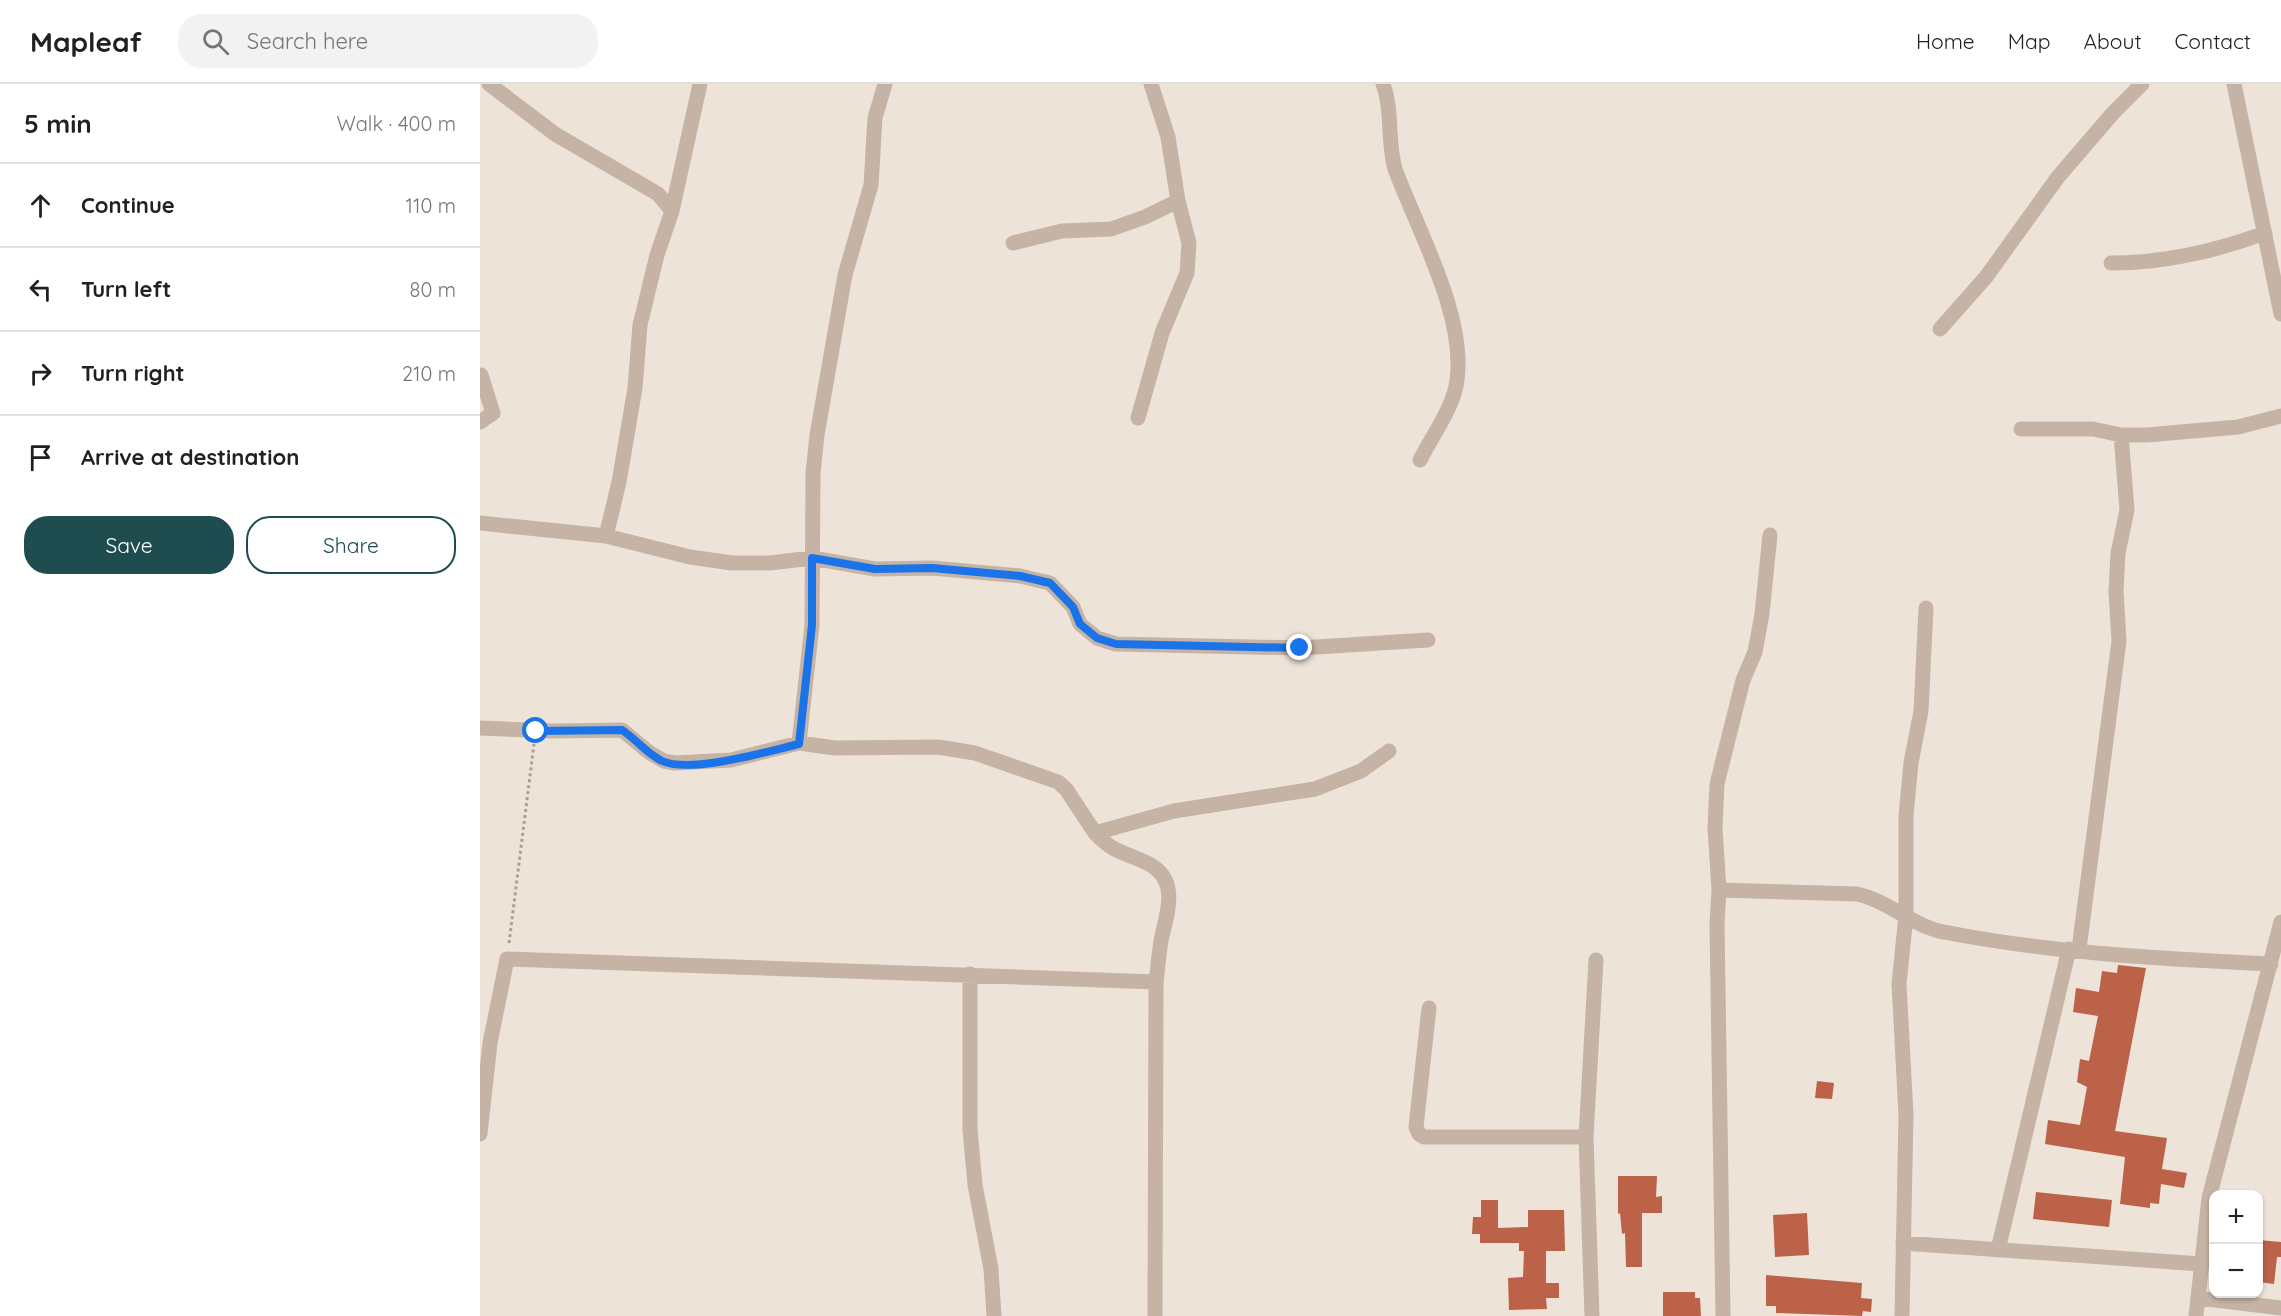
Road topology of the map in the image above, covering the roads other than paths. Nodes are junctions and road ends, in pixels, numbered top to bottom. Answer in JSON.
{"nodes":[{"id":1,"x":489,"y":84,"type":"edge"},
{"id":2,"x":700,"y":84,"type":"edge"},
{"id":3,"x":885,"y":84,"type":"edge"},
{"id":4,"x":1150,"y":84,"type":"edge"},
{"id":5,"x":1383,"y":84,"type":"edge"},
{"id":6,"x":2142,"y":84,"type":"edge"},
{"id":7,"x":2234,"y":84,"type":"edge"},
{"id":8,"x":1178,"y":201,"type":"junction"},
{"id":9,"x":672,"y":211,"type":"junction"},
{"id":10,"x":2265,"y":232,"type":"junction"},
{"id":11,"x":1013,"y":243,"type":"dead end"},
{"id":12,"x":2111,"y":263,"type":"dead end"},
{"id":13,"x":2281,"y":314,"type":"edge"},
{"id":14,"x":1940,"y":329,"type":"dead end"},
{"id":15,"x":481,"y":375,"type":"edge"},
{"id":16,"x":2281,"y":416,"type":"edge"},
{"id":17,"x":1138,"y":418,"type":"dead end"},
{"id":18,"x":480,"y":423,"type":"edge"},
{"id":19,"x":2021,"y":429,"type":"dead end"},
{"id":20,"x":2121,"y":435,"type":"junction"},
{"id":21,"x":1420,"y":460,"type":"dead end"},
{"id":22,"x":480,"y":523,"type":"edge"},
{"id":23,"x":1770,"y":535,"type":"dead end"},
{"id":24,"x":606,"y":536,"type":"junction"},
{"id":25,"x":812,"y":558,"type":"junction"},
{"id":26,"x":1926,"y":608,"type":"dead end"},
{"id":27,"x":1428,"y":640,"type":"dead end"},
{"id":28,"x":480,"y":728,"type":"edge"},
{"id":29,"x":799,"y":744,"type":"junction"},
{"id":30,"x":1389,"y":751,"type":"dead end"},
{"id":31,"x":1095,"y":833,"type":"junction"},
{"id":32,"x":1719,"y":890,"type":"junction"},
{"id":33,"x":1906,"y":915,"type":"junction"},
{"id":34,"x":2281,"y":922,"type":"edge"},
{"id":35,"x":2074,"y":949,"type":"junction"},
{"id":36,"x":1596,"y":960,"type":"dead end"},
{"id":37,"x":2271,"y":964,"type":"junction"},
{"id":38,"x":970,"y":974,"type":"junction"},
{"id":39,"x":1155,"y":982,"type":"junction"},
{"id":40,"x":1429,"y":1008,"type":"dead end"},
{"id":41,"x":480,"y":1134,"type":"edge"},
{"id":42,"x":1586,"y":1137,"type":"junction"},
{"id":43,"x":1903,"y":1243,"type":"junction"},
{"id":44,"x":1998,"y":1250,"type":"junction"},
{"id":45,"x":2201,"y":1264,"type":"junction"},
{"id":46,"x":2199,"y":1298,"type":"junction"},
{"id":47,"x":2281,"y":1308,"type":"edge"},
{"id":48,"x":994,"y":1316,"type":"edge"},
{"id":49,"x":1155,"y":1316,"type":"edge"},
{"id":50,"x":1592,"y":1316,"type":"edge"},
{"id":51,"x":1723,"y":1316,"type":"edge"},
{"id":52,"x":1902,"y":1316,"type":"edge"},
{"id":53,"x":2196,"y":1316,"type":"edge"}],
"edges":[{"from":1,"to":9,"type":"street"},
{"from":2,"to":9,"type":"street"},
{"from":3,"to":25,"type":"street"},
{"from":4,"to":8,"type":"street"},
{"from":5,"to":21,"type":"street"},
{"from":6,"to":14,"type":"street"},
{"from":7,"to":10,"type":"street"},
{"from":8,"to":11,"type":"street"},
{"from":8,"to":17,"type":"street"},
{"from":9,"to":24,"type":"street"},
{"from":10,"to":12,"type":"street"},
{"from":10,"to":13,"type":"street"},
{"from":15,"to":18,"type":"street"},
{"from":16,"to":20,"type":"street"},
{"from":19,"to":20,"type":"street"},
{"from":20,"to":35,"type":"street"},
{"from":22,"to":24,"type":"street"},
{"from":23,"to":32,"type":"street"},
{"from":24,"to":25,"type":"street"},
{"from":25,"to":27,"type":"street"},
{"from":25,"to":29,"type":"street"},
{"from":26,"to":33,"type":"street"},
{"from":28,"to":29,"type":"street"},
{"from":29,"to":31,"type":"street"},
{"from":30,"to":31,"type":"street"},
{"from":31,"to":39,"type":"street"},
{"from":32,"to":33,"type":"street"},
{"from":32,"to":51,"type":"street"},
{"from":33,"to":35,"type":"street"},
{"from":33,"to":43,"type":"street"},
{"from":34,"to":37,"type":"street"},
{"from":35,"to":37,"type":"street"},
{"from":35,"to":44,"type":"street"},
{"from":36,"to":42,"type":"street"},
{"from":37,"to":45,"type":"street"},
{"from":38,"to":39,"type":"street"},
{"from":38,"to":41,"type":"street"},
{"from":38,"to":48,"type":"street"},
{"from":39,"to":49,"type":"street"},
{"from":40,"to":42,"type":"street"},
{"from":42,"to":50,"type":"street"},
{"from":43,"to":44,"type":"street"},
{"from":43,"to":52,"type":"street"},
{"from":44,"to":45,"type":"street"},
{"from":45,"to":46,"type":"street"},
{"from":46,"to":47,"type":"street"},
{"from":46,"to":53,"type":"street"}]}
